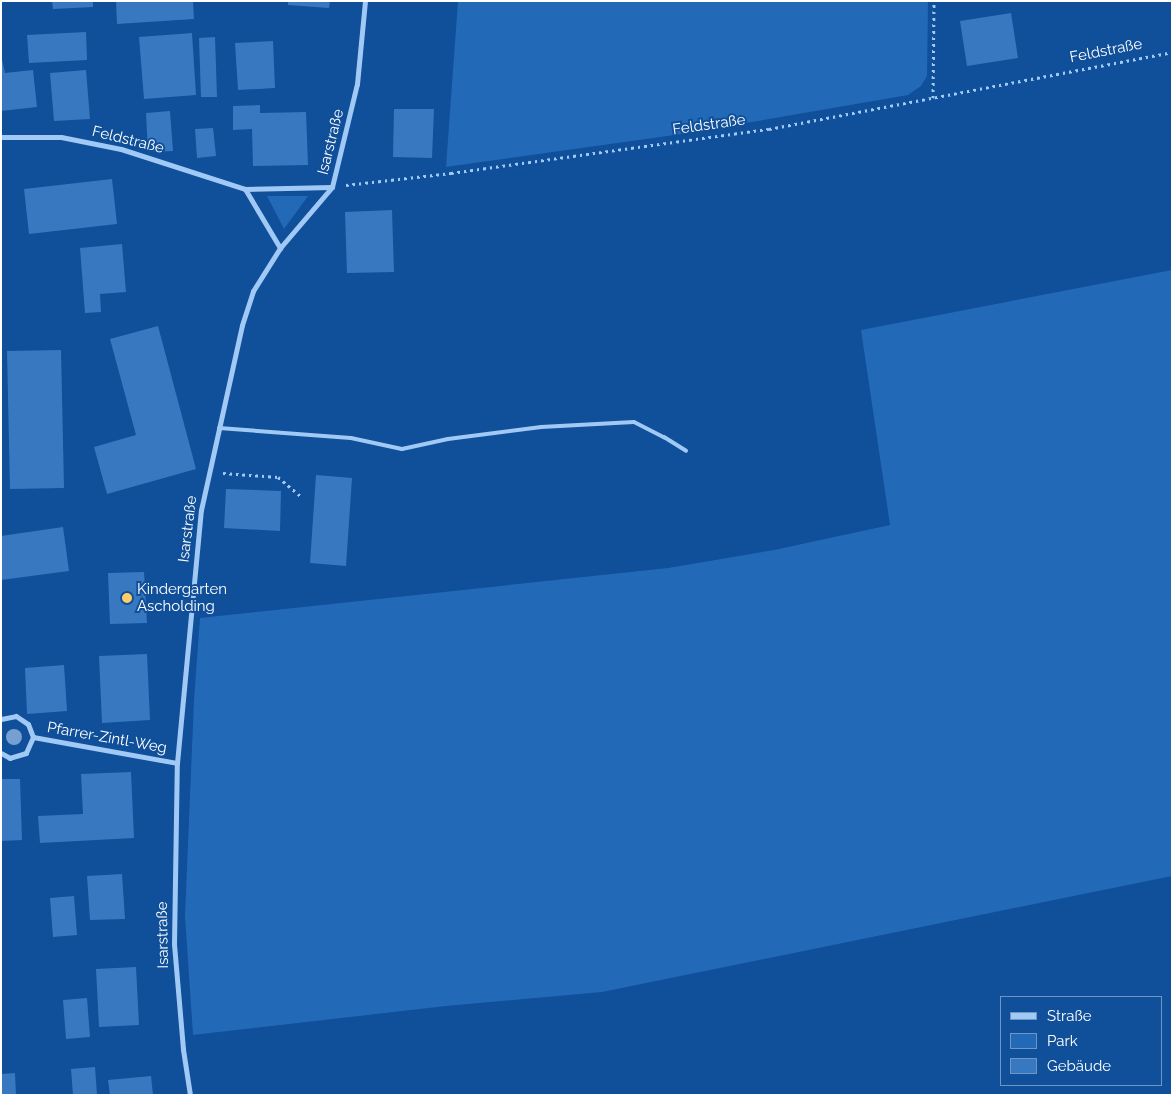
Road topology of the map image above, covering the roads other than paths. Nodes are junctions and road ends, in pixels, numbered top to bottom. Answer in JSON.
{"nodes":[{"id":1,"x":365,"y":1,"type":"edge"},
{"id":2,"x":1,"y":137,"type":"edge"},
{"id":3,"x":332,"y":187,"type":"junction"},
{"id":4,"x":245,"y":189,"type":"junction"},
{"id":5,"x":280,"y":248,"type":"junction"},
{"id":6,"x":219,"y":428,"type":"junction"},
{"id":7,"x":686,"y":451,"type":"dead end"},
{"id":8,"x":1,"y":719,"type":"edge"},
{"id":9,"x":33,"y":737,"type":"junction"},
{"id":10,"x":1,"y":753,"type":"edge"},
{"id":11,"x":177,"y":763,"type":"junction"},
{"id":12,"x":190,"y":1095,"type":"edge"}],
"edges":[{"from":1,"to":3,"type":"street","name":"Isarstraße"},
{"from":2,"to":4,"type":"street","name":"Feldstraße"},
{"from":3,"to":4,"type":"street","name":"Feldstraße"},
{"from":3,"to":5,"type":"street","name":"Isarstraße"},
{"from":4,"to":5,"type":"street"},
{"from":5,"to":6,"type":"street","name":"Isarstraße"},
{"from":6,"to":7,"type":"lane"},
{"from":6,"to":11,"type":"street","name":"Isarstraße"},
{"from":8,"to":9,"type":"street","name":"Pfarrer-Zintl-Weg"},
{"from":9,"to":10,"type":"street","name":"Pfarrer-Zintl-Weg"},
{"from":9,"to":11,"type":"street","name":"Pfarrer-Zintl-Weg"},
{"from":11,"to":12,"type":"street","name":"Isarstraße"}]}
